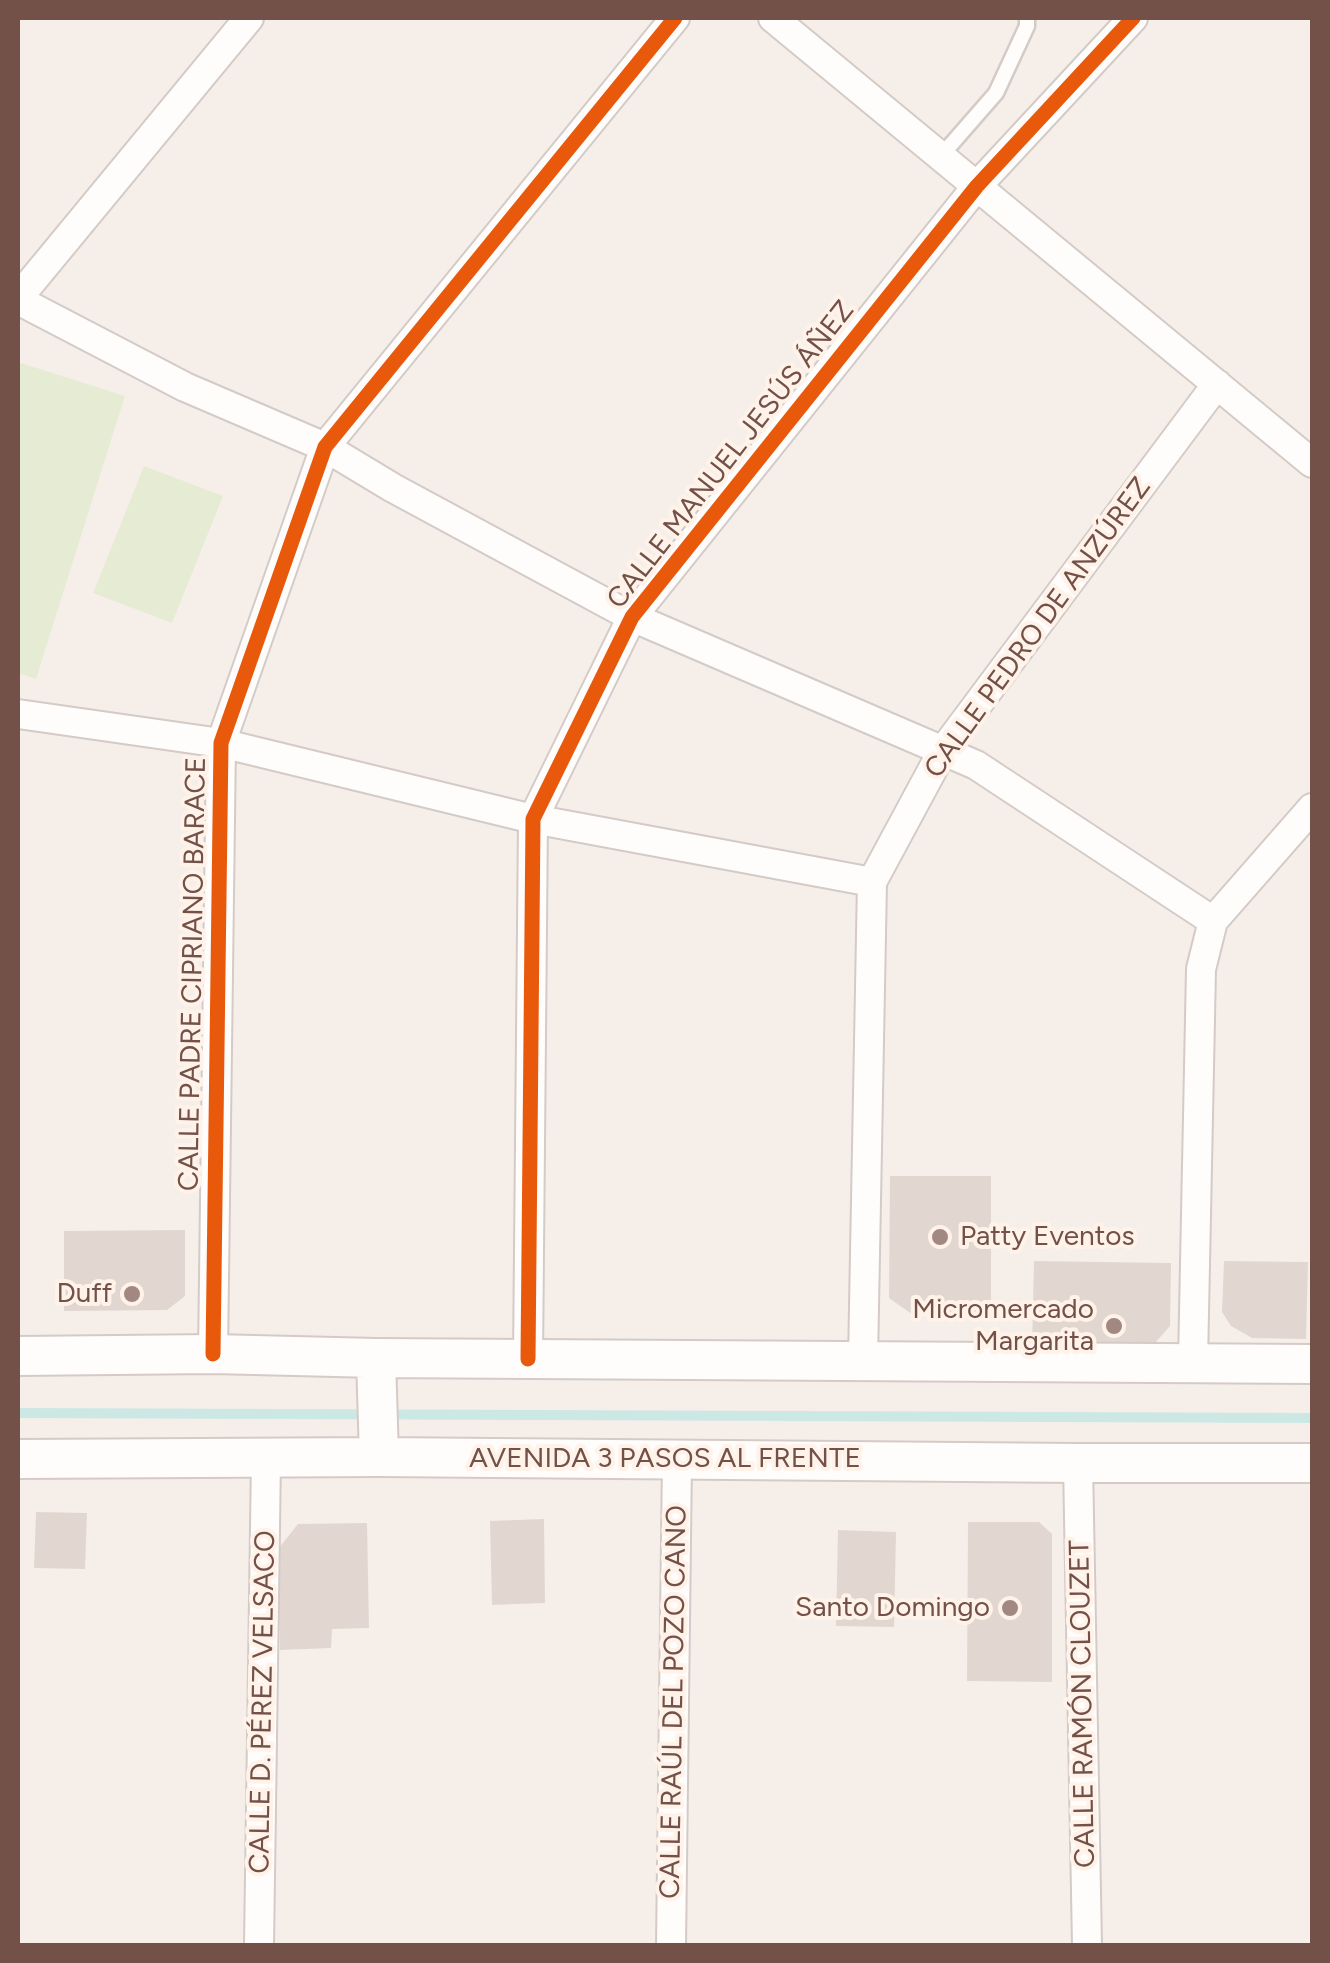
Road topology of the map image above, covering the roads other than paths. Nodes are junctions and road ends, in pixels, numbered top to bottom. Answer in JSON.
{"nodes":[{"id":1,"x":249,"y":18,"type":"edge"},
{"id":2,"x":675,"y":18,"type":"edge"},
{"id":3,"x":774,"y":18,"type":"edge"},
{"id":4,"x":1027,"y":18,"type":"edge"},
{"id":5,"x":1132,"y":18,"type":"edge"},
{"id":6,"x":941,"y":156,"type":"junction"},
{"id":7,"x":977,"y":186,"type":"junction"},
{"id":8,"x":18,"y":299,"type":"edge"},
{"id":9,"x":1217,"y":384,"type":"junction"},
{"id":10,"x":325,"y":447,"type":"junction"},
{"id":11,"x":1312,"y":463,"type":"edge"},
{"id":12,"x":632,"y":617,"type":"junction"},
{"id":13,"x":18,"y":714,"type":"edge"},
{"id":14,"x":221,"y":743,"type":"junction"},
{"id":15,"x":942,"y":752,"type":"junction"},
{"id":16,"x":1312,"y":808,"type":"edge"},
{"id":17,"x":533,"y":819,"type":"junction"},
{"id":18,"x":872,"y":882,"type":"junction"},
{"id":19,"x":1213,"y":920,"type":"junction"},
{"id":20,"x":213,"y":1354,"type":"junction"},
{"id":21,"x":18,"y":1356,"type":"edge"},
{"id":22,"x":528,"y":1358,"type":"junction"},
{"id":23,"x":863,"y":1360,"type":"junction"},
{"id":24,"x":1193,"y":1362,"type":"junction"},
{"id":25,"x":1312,"y":1364,"type":"edge"},
{"id":26,"x":376,"y":1372,"type":"junction"},
{"id":27,"x":378,"y":1446,"type":"junction"},
{"id":28,"x":266,"y":1458,"type":"junction"},
{"id":29,"x":18,"y":1459,"type":"edge"},
{"id":30,"x":676,"y":1460,"type":"junction"},
{"id":31,"x":1078,"y":1463,"type":"junction"},
{"id":32,"x":1312,"y":1463,"type":"edge"},
{"id":33,"x":259,"y":1946,"type":"edge"},
{"id":34,"x":672,"y":1946,"type":"edge"},
{"id":35,"x":1087,"y":1946,"type":"edge"}],
"edges":[{"from":1,"to":8,"type":"street"},
{"from":2,"to":10,"type":"street","name":"CALLE PADRE CIPRIANO BARACE"},
{"from":3,"to":6,"type":"street"},
{"from":4,"to":6,"type":"lane"},
{"from":5,"to":7,"type":"street","name":"CALLE MANUEL JESÚS ÁÑEZ"},
{"from":6,"to":7,"type":"street"},
{"from":7,"to":9,"type":"street"},
{"from":7,"to":12,"type":"street","name":"CALLE MANUEL JESÚS ÁÑEZ"},
{"from":8,"to":10,"type":"street"},
{"from":9,"to":11,"type":"street"},
{"from":9,"to":15,"type":"street","name":"CALLE PEDRO DE ANZÚREZ"},
{"from":10,"to":12,"type":"street"},
{"from":10,"to":14,"type":"street","name":"CALLE PADRE CIPRIANO BARACE"},
{"from":12,"to":15,"type":"street"},
{"from":12,"to":17,"type":"street","name":"CALLE MANUEL JESÚS ÁÑEZ"},
{"from":13,"to":14,"type":"street"},
{"from":14,"to":17,"type":"street"},
{"from":14,"to":20,"type":"street","name":"CALLE PADRE CIPRIANO BARACE"},
{"from":15,"to":18,"type":"street","name":"CALLE PEDRO DE ANZÚREZ"},
{"from":15,"to":19,"type":"street"},
{"from":16,"to":19,"type":"street"},
{"from":17,"to":18,"type":"street"},
{"from":17,"to":22,"type":"street","name":"CALLE MANUEL JESÚS ÁÑEZ"},
{"from":18,"to":23,"type":"street","name":"CALLE PEDRO DE ANZÚREZ"},
{"from":19,"to":24,"type":"street"},
{"from":20,"to":21,"type":"main road"},
{"from":20,"to":26,"type":"main road"},
{"from":22,"to":23,"type":"main road"},
{"from":22,"to":26,"type":"main road"},
{"from":23,"to":24,"type":"main road"},
{"from":24,"to":25,"type":"main road"},
{"from":26,"to":27,"type":"main road"},
{"from":27,"to":28,"type":"main road","name":"AVENIDA 3 PASOS AL FRENTE"},
{"from":27,"to":30,"type":"main road","name":"AVENIDA 3 PASOS AL FRENTE"},
{"from":28,"to":29,"type":"main road","name":"AVENIDA 3 PASOS AL FRENTE"},
{"from":28,"to":33,"type":"street","name":"CALLE D. PÉREZ VELSACO"},
{"from":30,"to":31,"type":"main road","name":"AVENIDA 3 PASOS AL FRENTE"},
{"from":30,"to":34,"type":"street","name":"CALLE RAÚL DEL POZO CANO"},
{"from":31,"to":32,"type":"main road","name":"AVENIDA 3 PASOS AL FRENTE"},
{"from":31,"to":35,"type":"street","name":"CALLE RAMÓN CLOUZET"}]}
